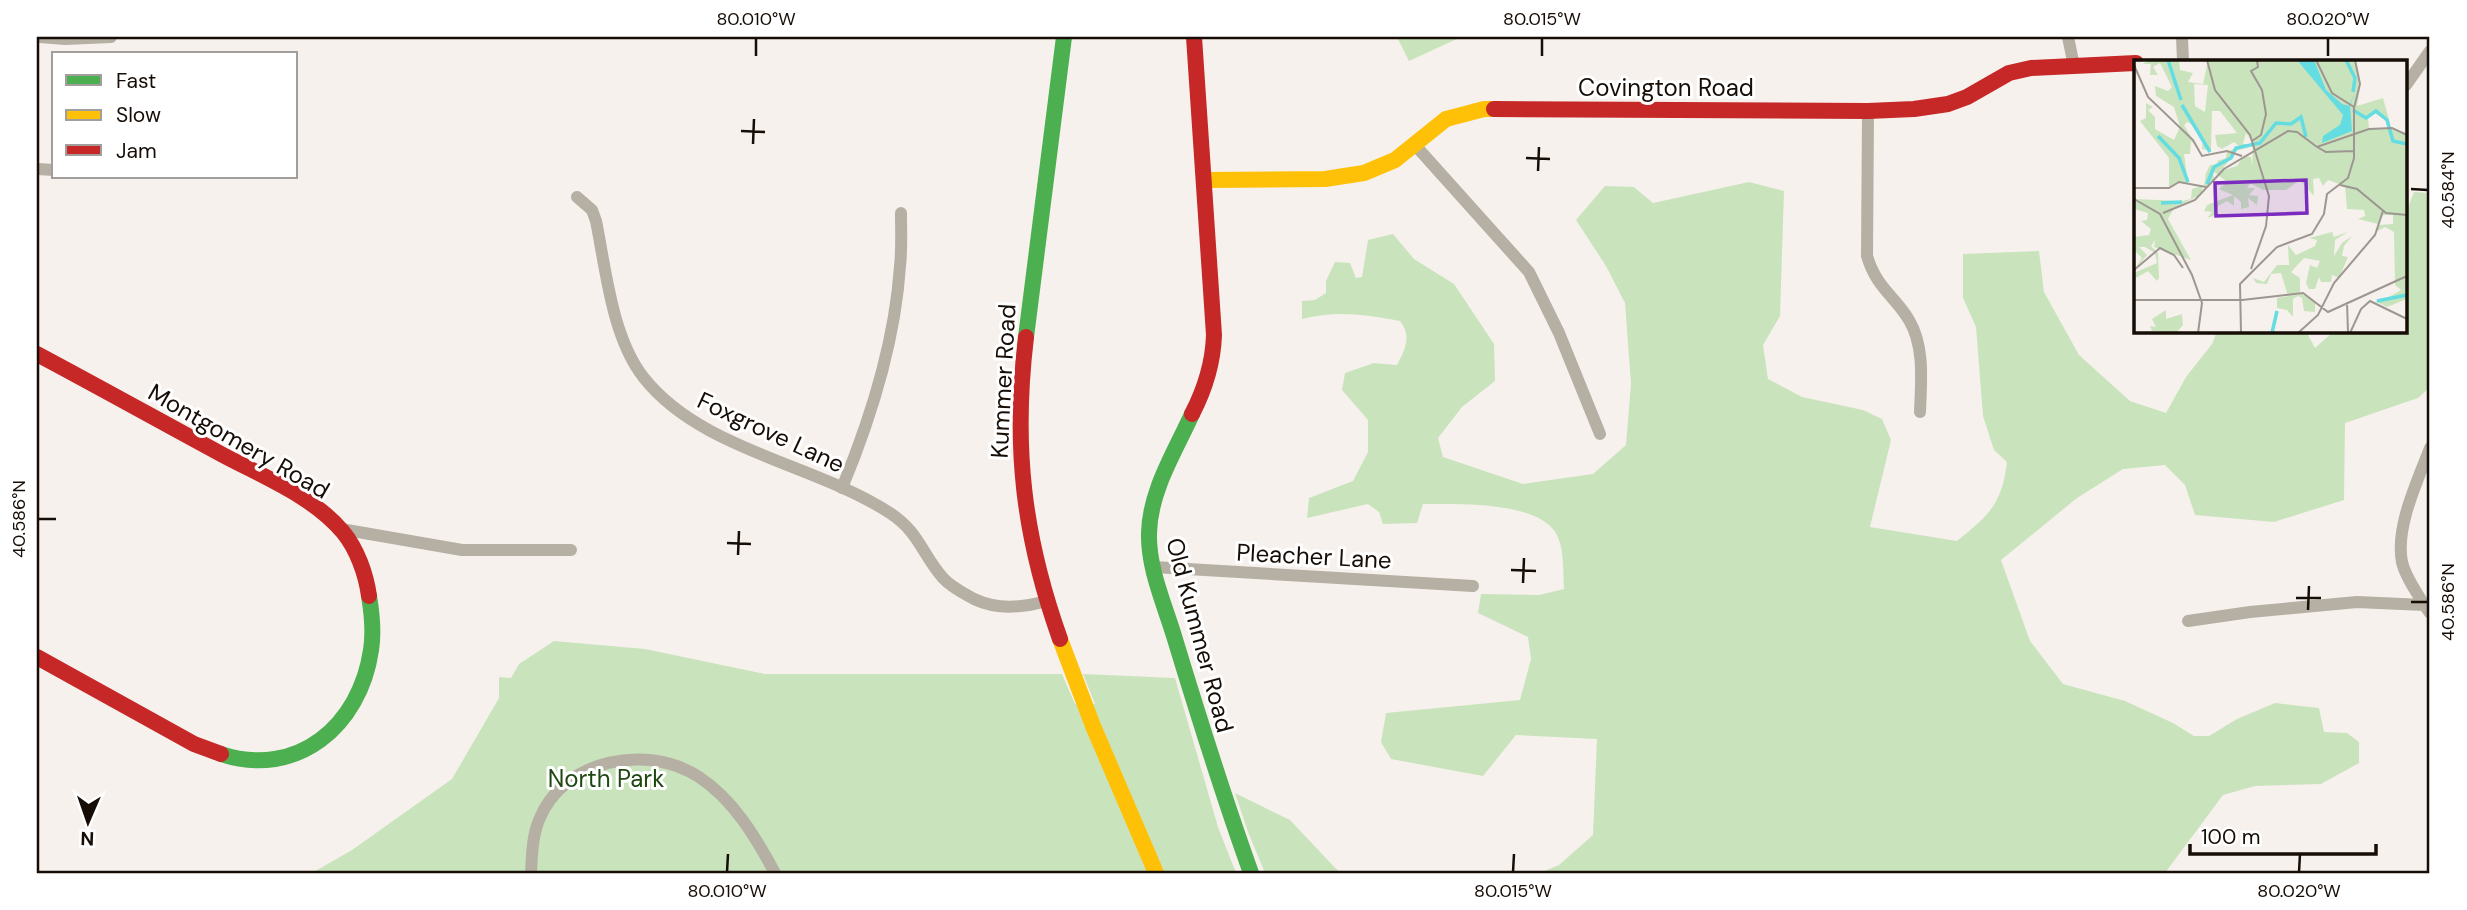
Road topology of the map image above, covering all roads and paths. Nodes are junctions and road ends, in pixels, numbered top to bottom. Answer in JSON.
{"nodes":[{"id":1,"x":40,"y":37,"type":"edge"},
{"id":2,"x":111,"y":37,"type":"edge"},
{"id":3,"x":1064,"y":37,"type":"edge"},
{"id":4,"x":1194,"y":37,"type":"edge"},
{"id":5,"x":2068,"y":37,"type":"edge"},
{"id":6,"x":2182,"y":37,"type":"edge"},
{"id":7,"x":2430,"y":51,"type":"edge"},
{"id":8,"x":2183,"y":60,"type":"edge"},
{"id":9,"x":2134,"y":63,"type":"edge"},
{"id":10,"x":2074,"y":65,"type":"junction"},
{"id":11,"x":2408,"y":82,"type":"edge"},
{"id":12,"x":1868,"y":111,"type":"junction"},
{"id":13,"x":1415,"y":145,"type":"junction"},
{"id":14,"x":1206,"y":180,"type":"junction"},
{"id":15,"x":577,"y":197,"type":"dead end"},
{"id":16,"x":901,"y":213,"type":"dead end"},
{"id":17,"x":37,"y":354,"type":"edge"},
{"id":18,"x":1920,"y":412,"type":"dead end"},
{"id":19,"x":1600,"y":434,"type":"dead end"},
{"id":20,"x":2430,"y":448,"type":"edge"},
{"id":21,"x":842,"y":488,"type":"junction"},
{"id":22,"x":341,"y":529,"type":"junction"},
{"id":23,"x":571,"y":550,"type":"dead end"},
{"id":24,"x":1153,"y":567,"type":"junction"},
{"id":25,"x":1473,"y":586,"type":"dead end"},
{"id":26,"x":1046,"y":601,"type":"junction"},
{"id":27,"x":2427,"y":609,"type":"edge"},
{"id":28,"x":2188,"y":621,"type":"dead end"},
{"id":29,"x":37,"y":657,"type":"edge"},
{"id":30,"x":531,"y":873,"type":"edge"},
{"id":31,"x":775,"y":873,"type":"edge"},
{"id":32,"x":1156,"y":873,"type":"edge"},
{"id":33,"x":1251,"y":873,"type":"edge"}],
"edges":[{"from":1,"to":2,"type":"street"},
{"from":3,"to":26,"type":"street","name":"Kummer Road"},
{"from":4,"to":14,"type":"street","name":"Old Kummer Road"},
{"from":5,"to":10,"type":"street"},
{"from":6,"to":8,"type":"street"},
{"from":7,"to":11,"type":"street"},
{"from":9,"to":10,"type":"street","name":"Covington Road"},
{"from":10,"to":12,"type":"street","name":"Covington Road"},
{"from":12,"to":13,"type":"street","name":"Covington Road"},
{"from":12,"to":18,"type":"street"},
{"from":13,"to":14,"type":"street","name":"Covington Road"},
{"from":13,"to":19,"type":"street"},
{"from":14,"to":24,"type":"street","name":"Old Kummer Road"},
{"from":15,"to":21,"type":"street","name":"Foxgrove Lane"},
{"from":16,"to":21,"type":"street"},
{"from":17,"to":22,"type":"street","name":"Montgomery Road"},
{"from":20,"to":27,"type":"street"},
{"from":21,"to":26,"type":"street","name":"Foxgrove Lane"},
{"from":22,"to":23,"type":"street"},
{"from":22,"to":29,"type":"street","name":"Montgomery Road"},
{"from":24,"to":25,"type":"street","name":"Pleacher Lane"},
{"from":24,"to":33,"type":"street","name":"Old Kummer Road"},
{"from":26,"to":32,"type":"street","name":"Kummer Road"},
{"from":27,"to":28,"type":"street"},
{"from":30,"to":31,"type":"street"}]}
